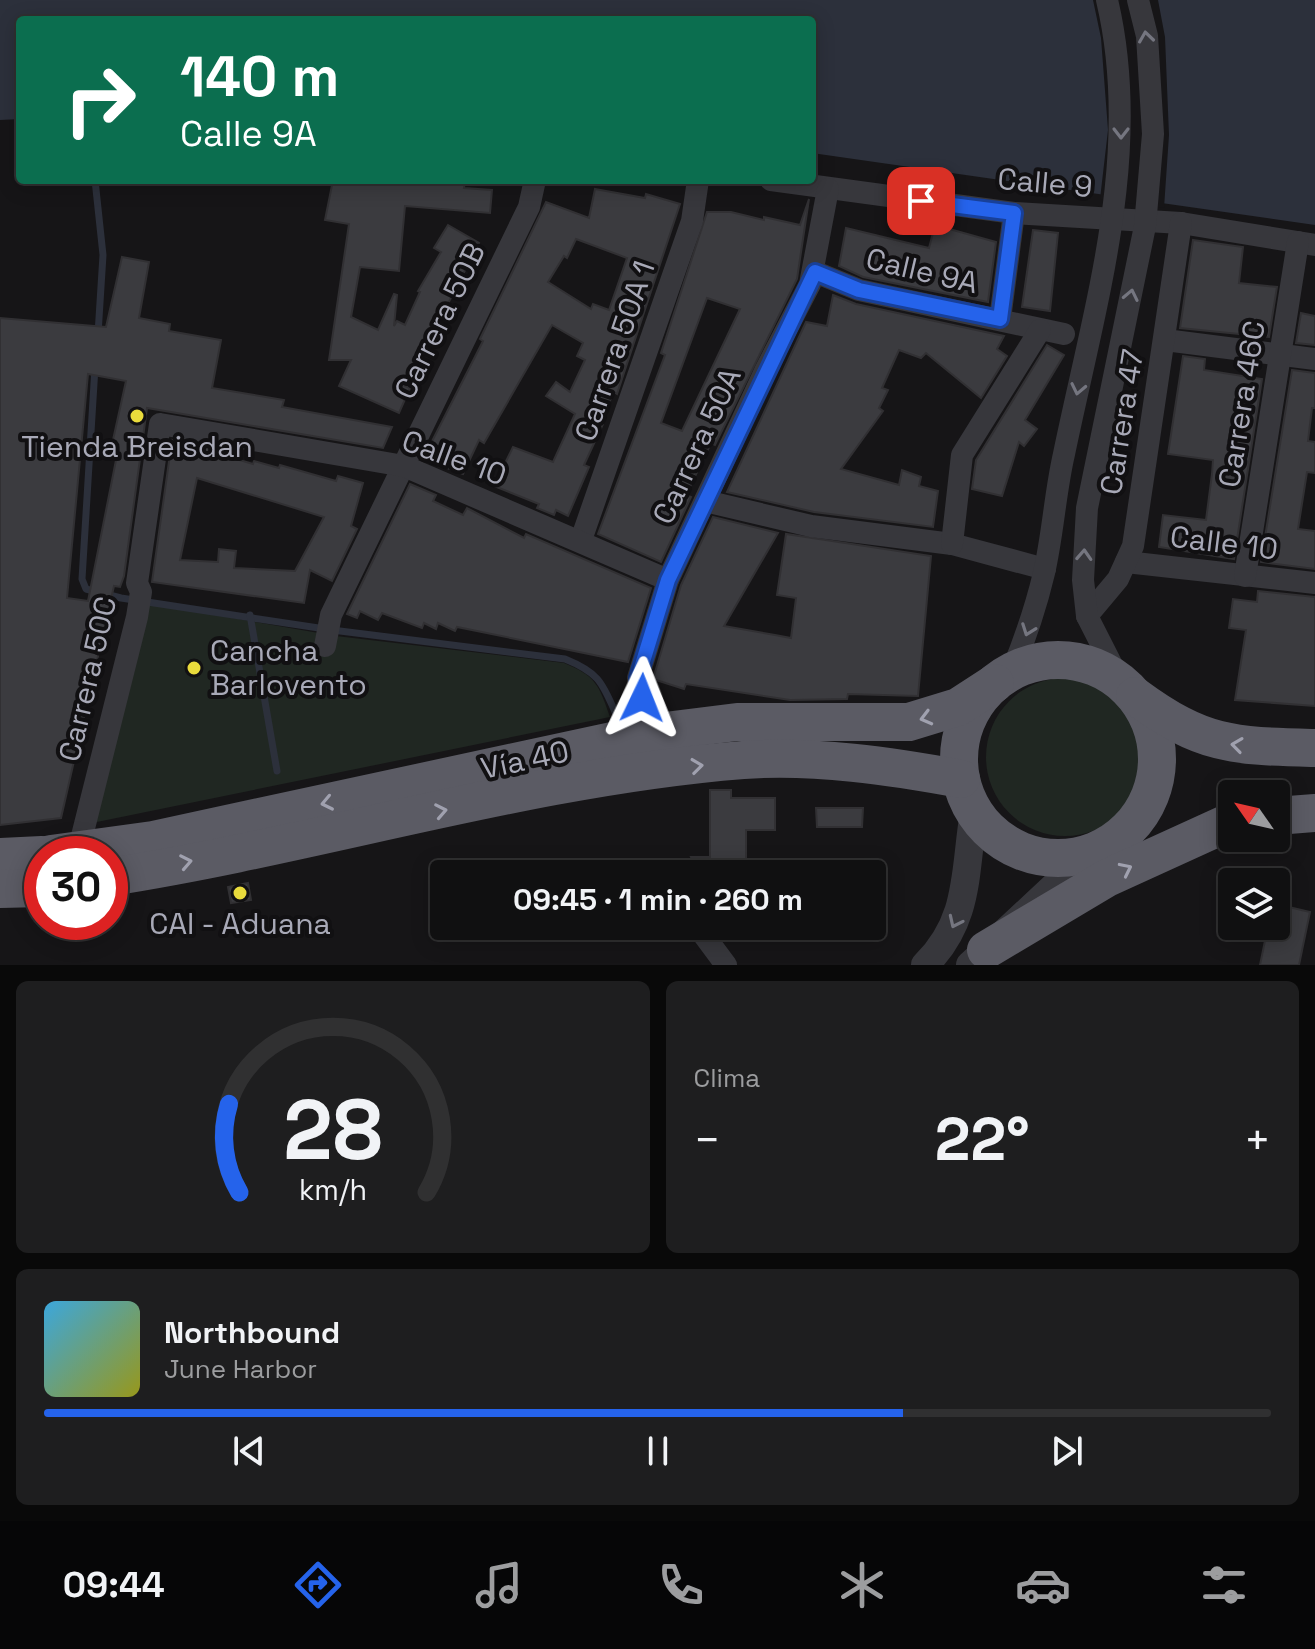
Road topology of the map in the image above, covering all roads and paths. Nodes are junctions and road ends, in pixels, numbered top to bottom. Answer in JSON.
{"nodes":[{"id":1,"x":1107,"y":0,"type":"edge"},
{"id":2,"x":1138,"y":0,"type":"edge"},
{"id":3,"x":534,"y":184,"type":"edge"},
{"id":4,"x":697,"y":184,"type":"edge"},
{"id":5,"x":796,"y":184,"type":"edge"},
{"id":6,"x":828,"y":189,"type":"junction"},
{"id":7,"x":1014,"y":213,"type":"junction"},
{"id":8,"x":1181,"y":223,"type":"junction"},
{"id":9,"x":1306,"y":243,"type":"edge"},
{"id":10,"x":815,"y":272,"type":"junction"},
{"id":11,"x":1000,"y":319,"type":"junction"},
{"id":12,"x":1040,"y":330,"type":"junction"},
{"id":13,"x":1064,"y":334,"type":"dead end"},
{"id":14,"x":1165,"y":340,"type":"junction"},
{"id":15,"x":1282,"y":355,"type":"junction"},
{"id":16,"x":1315,"y":359,"type":"edge"},
{"id":17,"x":160,"y":424,"type":"joint"},
{"id":18,"x":404,"y":466,"type":"junction"},
{"id":19,"x":705,"y":501,"type":"junction"},
{"id":20,"x":581,"y":540,"type":"junction"},
{"id":21,"x":952,"y":544,"type":"junction"},
{"id":22,"x":1126,"y":562,"type":"junction"},
{"id":23,"x":1045,"y":569,"type":"junction"},
{"id":24,"x":1245,"y":576,"type":"junction"},
{"id":25,"x":668,"y":580,"type":"junction"},
{"id":26,"x":1315,"y":583,"type":"edge"},
{"id":27,"x":1087,"y":616,"type":"junction"},
{"id":28,"x":325,"y":646,"type":"dead end"},
{"id":29,"x":1003,"y":677,"type":"junction"},
{"id":30,"x":1127,"y":689,"type":"junction"},
{"id":31,"x":649,"y":733,"type":"junction"},
{"id":32,"x":1315,"y":748,"type":"edge"},
{"id":33,"x":967,"y":796,"type":"junction"},
{"id":34,"x":1315,"y":813,"type":"edge"},
{"id":35,"x":1290,"y":815,"type":"edge"},
{"id":36,"x":1218,"y":821,"type":"edge"},
{"id":37,"x":1131,"y":825,"type":"junction"},
{"id":38,"x":1218,"y":826,"type":"edge"},
{"id":39,"x":63,"y":836,"type":"edge"},
{"id":40,"x":128,"y":843,"type":"edge"},
{"id":41,"x":1091,"y":852,"type":"junction"},
{"id":42,"x":24,"y":856,"type":"edge"},
{"id":43,"x":0,"y":857,"type":"edge"},
{"id":44,"x":128,"y":873,"type":"edge"},
{"id":45,"x":24,"y":888,"type":"edge"},
{"id":46,"x":0,"y":889,"type":"edge"},
{"id":47,"x":707,"y":940,"type":"edge"},
{"id":48,"x":978,"y":958,"type":"edge"},
{"id":49,"x":726,"y":965,"type":"edge"},
{"id":50,"x":925,"y":965,"type":"edge"}],
"edges":[{"from":1,"to":23,"type":"street","one_way":true},
{"from":27,"to":2,"type":"street","one_way":true},
{"from":3,"to":18,"type":"street","name":"Carrera 50B"},
{"from":4,"to":20,"type":"street","name":"Carrera 50A 1"},
{"from":5,"to":6,"type":"street","name":"Calle 9"},
{"from":6,"to":7,"type":"street","name":"Calle 9"},
{"from":6,"to":10,"type":"street","name":"Carrera 50A"},
{"from":7,"to":8,"type":"street","name":"Calle 9"},
{"from":7,"to":11,"type":"street"},
{"from":8,"to":9,"type":"street","name":"Calle 9"},
{"from":8,"to":14,"type":"street","name":"Carrera 47"},
{"from":9,"to":15,"type":"street","name":"Carrera 46C"},
{"from":10,"to":11,"type":"street","name":"Calle 9A"},
{"from":10,"to":19,"type":"street","name":"Carrera 50A"},
{"from":11,"to":12,"type":"street","name":"Calle 9A"},
{"from":12,"to":13,"type":"street","name":"Calle 9A"},
{"from":12,"to":21,"type":"street"},
{"from":14,"to":15,"type":"street"},
{"from":14,"to":22,"type":"street","name":"Carrera 47"},
{"from":15,"to":16,"type":"street"},
{"from":15,"to":24,"type":"street","name":"Carrera 46C"},
{"from":17,"to":18,"type":"street","name":"Calle 10"},
{"from":17,"to":39,"type":"street","name":"Carrera 50C"},
{"from":18,"to":20,"type":"street","name":"Calle 10"},
{"from":18,"to":28,"type":"street","name":"Carrera 50B"},
{"from":19,"to":21,"type":"street"},
{"from":19,"to":25,"type":"street","name":"Carrera 50A"},
{"from":20,"to":25,"type":"street","name":"Calle 10"},
{"from":21,"to":23,"type":"street"},
{"from":22,"to":24,"type":"street","name":"Calle 10"},
{"from":22,"to":27,"type":"street","name":"Carrera 47"},
{"from":23,"to":29,"type":"street","one_way":true},
{"from":24,"to":26,"type":"street","name":"Calle 10"},
{"from":25,"to":31,"type":"street","name":"Carrera 50A"},
{"from":27,"to":30,"type":"street"},
{"from":29,"to":30,"type":"highway"},
{"from":29,"to":31,"type":"highway","name":"Vía 40","one_way":true},
{"from":29,"to":33,"type":"highway"},
{"from":32,"to":30,"type":"highway","one_way":true},
{"from":30,"to":37,"type":"highway"},
{"from":31,"to":40,"type":"highway","name":"Vía 40","one_way":true},
{"from":33,"to":41,"type":"highway"},
{"from":44,"to":33,"type":"highway","name":"Vía 40","one_way":true},
{"from":33,"to":50,"type":"street","one_way":true},
{"from":34,"to":35,"type":"highway"},
{"from":36,"to":37,"type":"highway"},
{"from":37,"to":41,"type":"highway"},
{"from":48,"to":38,"type":"highway","one_way":true},
{"from":41,"to":48,"type":"street"},
{"from":42,"to":43,"type":"highway","name":"Vía 40"},
{"from":45,"to":46,"type":"highway"},
{"from":47,"to":49,"type":"street"}]}
